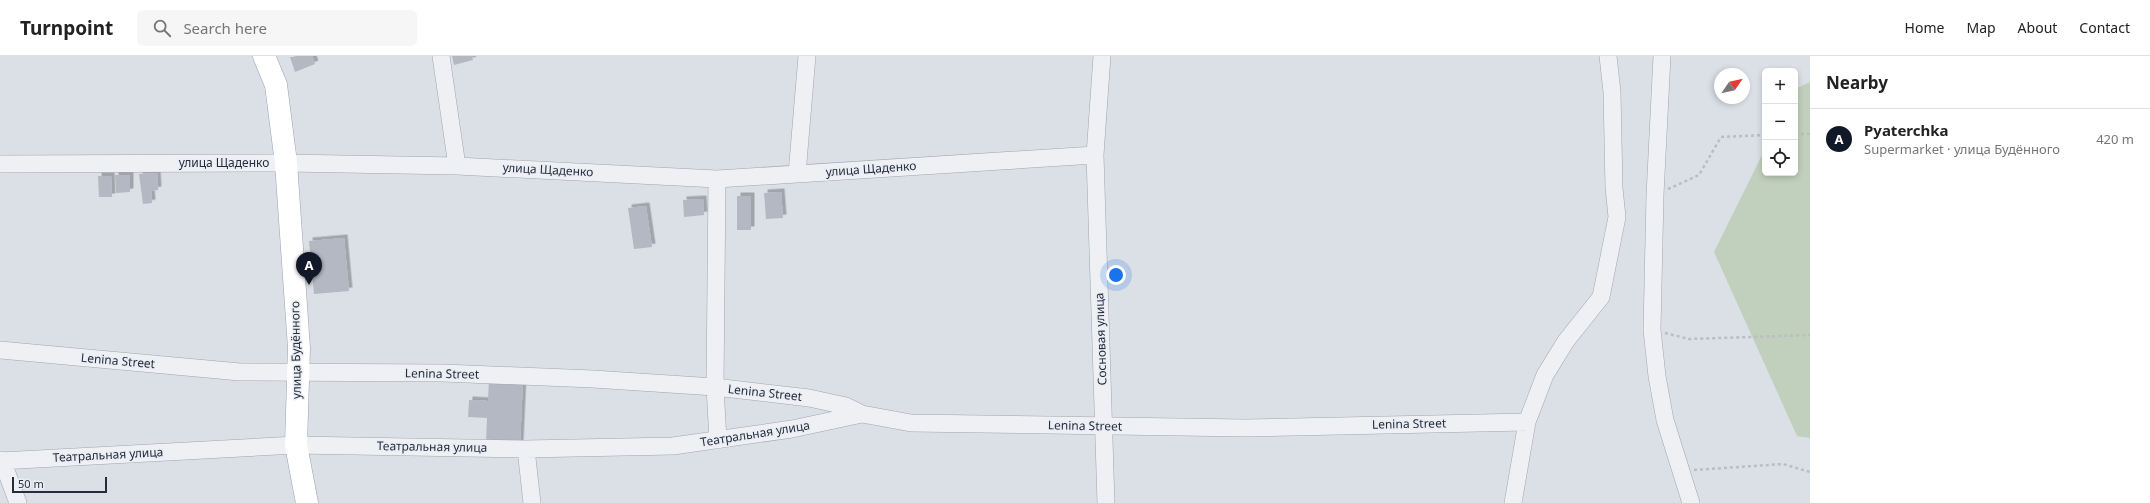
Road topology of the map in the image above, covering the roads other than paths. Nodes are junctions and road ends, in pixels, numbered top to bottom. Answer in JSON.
{"nodes":[{"id":1,"x":264,"y":56,"type":"edge"},
{"id":2,"x":441,"y":56,"type":"edge"},
{"id":3,"x":807,"y":56,"type":"edge"},
{"id":4,"x":1102,"y":56,"type":"edge"},
{"id":5,"x":1608,"y":56,"type":"edge"},
{"id":6,"x":1662,"y":56,"type":"edge"},
{"id":7,"x":1095,"y":156,"type":"junction"},
{"id":8,"x":286,"y":163,"type":"junction"},
{"id":9,"x":0,"y":164,"type":"edge"},
{"id":10,"x":456,"y":166,"type":"junction"},
{"id":11,"x":797,"y":174,"type":"junction"},
{"id":12,"x":717,"y":178,"type":"junction"},
{"id":13,"x":0,"y":350,"type":"edge"},
{"id":14,"x":299,"y":373,"type":"junction"},
{"id":15,"x":716,"y":387,"type":"junction"},
{"id":16,"x":862,"y":414,"type":"junction"},
{"id":17,"x":1528,"y":422,"type":"junction"},
{"id":18,"x":1103,"y":427,"type":"junction"},
{"id":19,"x":718,"y":440,"type":"junction"},
{"id":20,"x":296,"y":444,"type":"junction"},
{"id":21,"x":526,"y":449,"type":"junction"},
{"id":22,"x":1,"y":460,"type":"edge"},
{"id":23,"x":18,"y":503,"type":"edge"},
{"id":24,"x":307,"y":503,"type":"edge"},
{"id":25,"x":532,"y":503,"type":"edge"},
{"id":26,"x":1106,"y":503,"type":"edge"},
{"id":27,"x":1513,"y":503,"type":"edge"},
{"id":28,"x":1691,"y":503,"type":"edge"}],
"edges":[{"from":1,"to":8,"type":"main road","name":"улица Будённого"},
{"from":2,"to":10,"type":"street"},
{"from":3,"to":11,"type":"street"},
{"from":4,"to":7,"type":"street","name":"Сосновая улица"},
{"from":5,"to":17,"type":"street"},
{"from":6,"to":28,"type":"street"},
{"from":7,"to":11,"type":"street","name":"улица Щаденко"},
{"from":7,"to":18,"type":"street","name":"Сосновая улица"},
{"from":8,"to":9,"type":"street","name":"улица Щаденко"},
{"from":8,"to":10,"type":"street","name":"улица Щаденко"},
{"from":8,"to":14,"type":"main road","name":"улица Будённого"},
{"from":10,"to":12,"type":"street","name":"улица Щаденко"},
{"from":11,"to":12,"type":"street","name":"улица Щаденко"},
{"from":12,"to":15,"type":"street"},
{"from":13,"to":14,"type":"street","name":"Lenina Street"},
{"from":14,"to":15,"type":"street","name":"Lenina Street"},
{"from":14,"to":20,"type":"main road","name":"улица Будённого"},
{"from":15,"to":16,"type":"street","name":"Lenina Street"},
{"from":15,"to":19,"type":"street"},
{"from":16,"to":18,"type":"street","name":"Lenina Street"},
{"from":16,"to":19,"type":"street","name":"Театральная улица"},
{"from":17,"to":18,"type":"street","name":"Lenina Street"},
{"from":17,"to":27,"type":"street"},
{"from":18,"to":26,"type":"street","name":"Сосновая улица"},
{"from":19,"to":21,"type":"street","name":"Театральная улица"},
{"from":20,"to":21,"type":"street","name":"Театральная улица"},
{"from":20,"to":22,"type":"street","name":"Театральная улица"},
{"from":20,"to":24,"type":"main road","name":"улица Будённого"},
{"from":21,"to":25,"type":"street"},
{"from":22,"to":23,"type":"street"}]}
